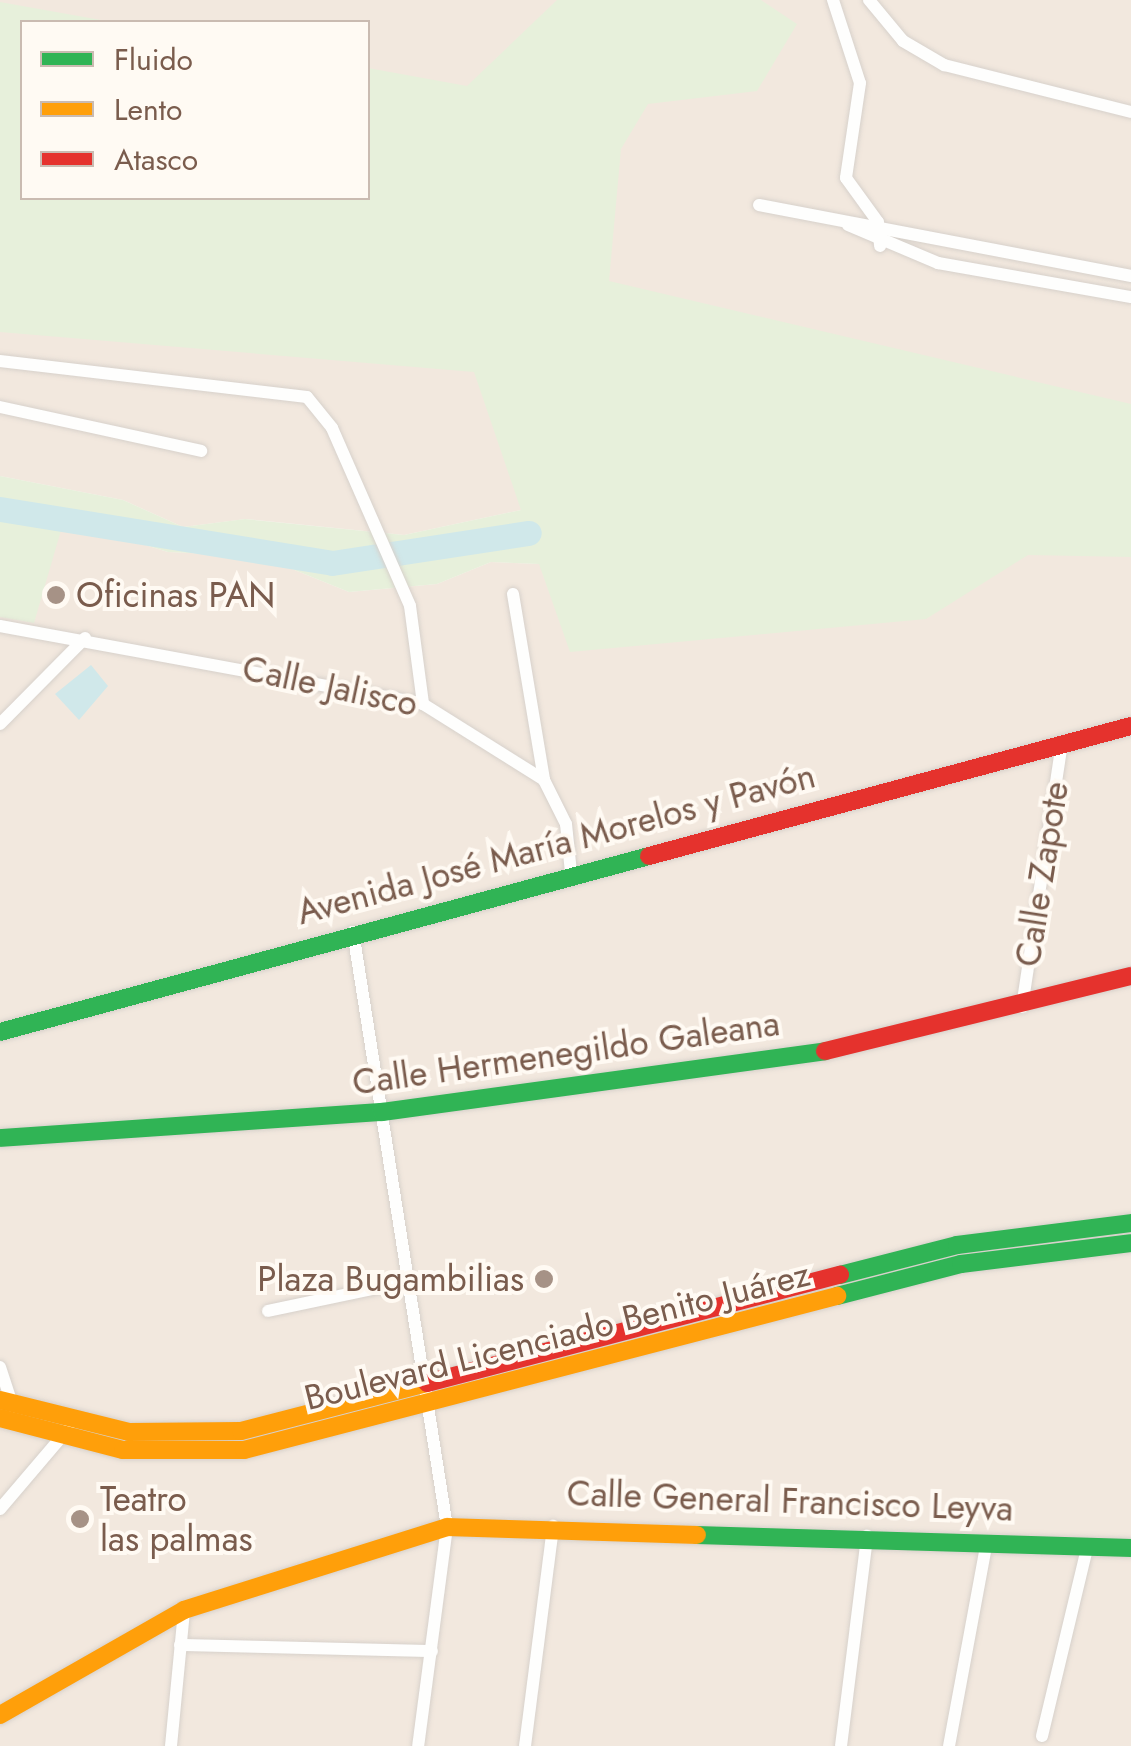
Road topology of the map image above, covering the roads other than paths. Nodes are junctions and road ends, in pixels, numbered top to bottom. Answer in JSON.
{"nodes":[{"id":1,"x":832,"y":0,"type":"edge"},
{"id":2,"x":869,"y":0,"type":"edge"},
{"id":3,"x":1131,"y":112,"type":"edge"},
{"id":4,"x":759,"y":205,"type":"dead end"},
{"id":5,"x":878,"y":222,"type":"junction"},
{"id":6,"x":848,"y":226,"type":"junction"},
{"id":7,"x":880,"y":246,"type":"junction"},
{"id":8,"x":1131,"y":276,"type":"edge"},
{"id":9,"x":1131,"y":297,"type":"edge"},
{"id":10,"x":0,"y":361,"type":"edge"},
{"id":11,"x":0,"y":407,"type":"edge"},
{"id":12,"x":202,"y":451,"type":"dead end"},
{"id":13,"x":513,"y":594,"type":"dead end"},
{"id":14,"x":0,"y":626,"type":"edge"},
{"id":15,"x":85,"y":638,"type":"junction"},
{"id":16,"x":423,"y":704,"type":"junction"},
{"id":17,"x":0,"y":724,"type":"edge"},
{"id":18,"x":1131,"y":726,"type":"edge"},
{"id":19,"x":1062,"y":741,"type":"junction"},
{"id":20,"x":544,"y":780,"type":"junction"},
{"id":21,"x":571,"y":872,"type":"junction"},
{"id":22,"x":353,"y":932,"type":"junction"},
{"id":23,"x":1131,"y":976,"type":"edge"},
{"id":24,"x":1022,"y":1008,"type":"junction"},
{"id":25,"x":0,"y":1032,"type":"edge"},
{"id":26,"x":382,"y":1112,"type":"junction"},
{"id":27,"x":0,"y":1138,"type":"edge"},
{"id":28,"x":1131,"y":1223,"type":"edge"},
{"id":29,"x":1131,"y":1243,"type":"edge"},
{"id":30,"x":959,"y":1255,"type":"junction"},
{"id":31,"x":410,"y":1281,"type":"junction"},
{"id":32,"x":268,"y":1311,"type":"dead end"},
{"id":33,"x":0,"y":1367,"type":"edge"},
{"id":34,"x":424,"y":1390,"type":"junction"},
{"id":35,"x":8,"y":1412,"type":"edge"},
{"id":36,"x":68,"y":1431,"type":"junction"},
{"id":37,"x":0,"y":1509,"type":"edge"},
{"id":38,"x":553,"y":1524,"type":"junction"},
{"id":39,"x":447,"y":1526,"type":"junction"},
{"id":40,"x":867,"y":1536,"type":"junction"},
{"id":41,"x":987,"y":1541,"type":"junction"},
{"id":42,"x":1088,"y":1545,"type":"junction"},
{"id":43,"x":1131,"y":1548,"type":"edge"},
{"id":44,"x":184,"y":1610,"type":"junction"},
{"id":45,"x":180,"y":1645,"type":"junction"},
{"id":46,"x":432,"y":1651,"type":"junction"},
{"id":47,"x":0,"y":1715,"type":"edge"},
{"id":48,"x":1042,"y":1736,"type":"dead end"},
{"id":49,"x":171,"y":1746,"type":"edge"},
{"id":50,"x":418,"y":1746,"type":"edge"},
{"id":51,"x":525,"y":1746,"type":"edge"},
{"id":52,"x":841,"y":1746,"type":"edge"},
{"id":53,"x":949,"y":1746,"type":"edge"}],
"edges":[{"from":1,"to":5,"type":"street"},
{"from":2,"to":3,"type":"street"},
{"from":4,"to":6,"type":"street"},
{"from":5,"to":6,"type":"street"},
{"from":5,"to":7,"type":"street"},
{"from":5,"to":8,"type":"street"},
{"from":6,"to":7,"type":"street"},
{"from":7,"to":9,"type":"street"},
{"from":10,"to":16,"type":"street"},
{"from":11,"to":12,"type":"street"},
{"from":13,"to":20,"type":"street"},
{"from":14,"to":15,"type":"street","name":"Calle Jalisco"},
{"from":15,"to":16,"type":"street","name":"Calle Jalisco"},
{"from":15,"to":17,"type":"street"},
{"from":16,"to":20,"type":"street","name":"Calle Jalisco"},
{"from":18,"to":19,"type":"street","name":"Avenida José María Morelos y Pavón"},
{"from":19,"to":21,"type":"street","name":"Avenida José María Morelos y Pavón"},
{"from":19,"to":24,"type":"street","name":"Calle Zapote"},
{"from":20,"to":21,"type":"street"},
{"from":21,"to":22,"type":"street","name":"Avenida José María Morelos y Pavón"},
{"from":22,"to":25,"type":"street","name":"Avenida José María Morelos y Pavón"},
{"from":22,"to":26,"type":"street"},
{"from":23,"to":24,"type":"street","name":"Calle Hermenegildo Galeana"},
{"from":24,"to":26,"type":"street","name":"Calle Hermenegildo Galeana"},
{"from":26,"to":27,"type":"street","name":"Calle Hermenegildo Galeana"},
{"from":26,"to":31,"type":"street"},
{"from":28,"to":30,"type":"street","name":"Boulevard Licenciado Benito Juárez"},
{"from":29,"to":30,"type":"street","name":"Boulevard Licenciado Benito Juárez"},
{"from":30,"to":34,"type":"street","name":"Boulevard Licenciado Benito Juárez"},
{"from":31,"to":32,"type":"street"},
{"from":31,"to":34,"type":"street"},
{"from":33,"to":35,"type":"street"},
{"from":34,"to":36,"type":"street","name":"Boulevard Licenciado Benito Juárez"},
{"from":34,"to":39,"type":"street"},
{"from":35,"to":36,"type":"street","name":"Boulevard Licenciado Benito Juárez"},
{"from":36,"to":37,"type":"street"},
{"from":38,"to":39,"type":"street","name":"Calle General Francisco Leyva"},
{"from":38,"to":40,"type":"street","name":"Calle General Francisco Leyva"},
{"from":38,"to":51,"type":"street"},
{"from":39,"to":44,"type":"street","name":"Calle General Francisco Leyva"},
{"from":39,"to":46,"type":"street"},
{"from":40,"to":41,"type":"street","name":"Calle General Francisco Leyva"},
{"from":40,"to":52,"type":"street"},
{"from":41,"to":42,"type":"street","name":"Calle General Francisco Leyva"},
{"from":41,"to":53,"type":"street"},
{"from":42,"to":43,"type":"street","name":"Calle General Francisco Leyva"},
{"from":42,"to":48,"type":"street"},
{"from":44,"to":45,"type":"street"},
{"from":44,"to":47,"type":"street","name":"Calle General Francisco Leyva"},
{"from":45,"to":46,"type":"street"},
{"from":45,"to":49,"type":"street"},
{"from":46,"to":50,"type":"street"}]}
